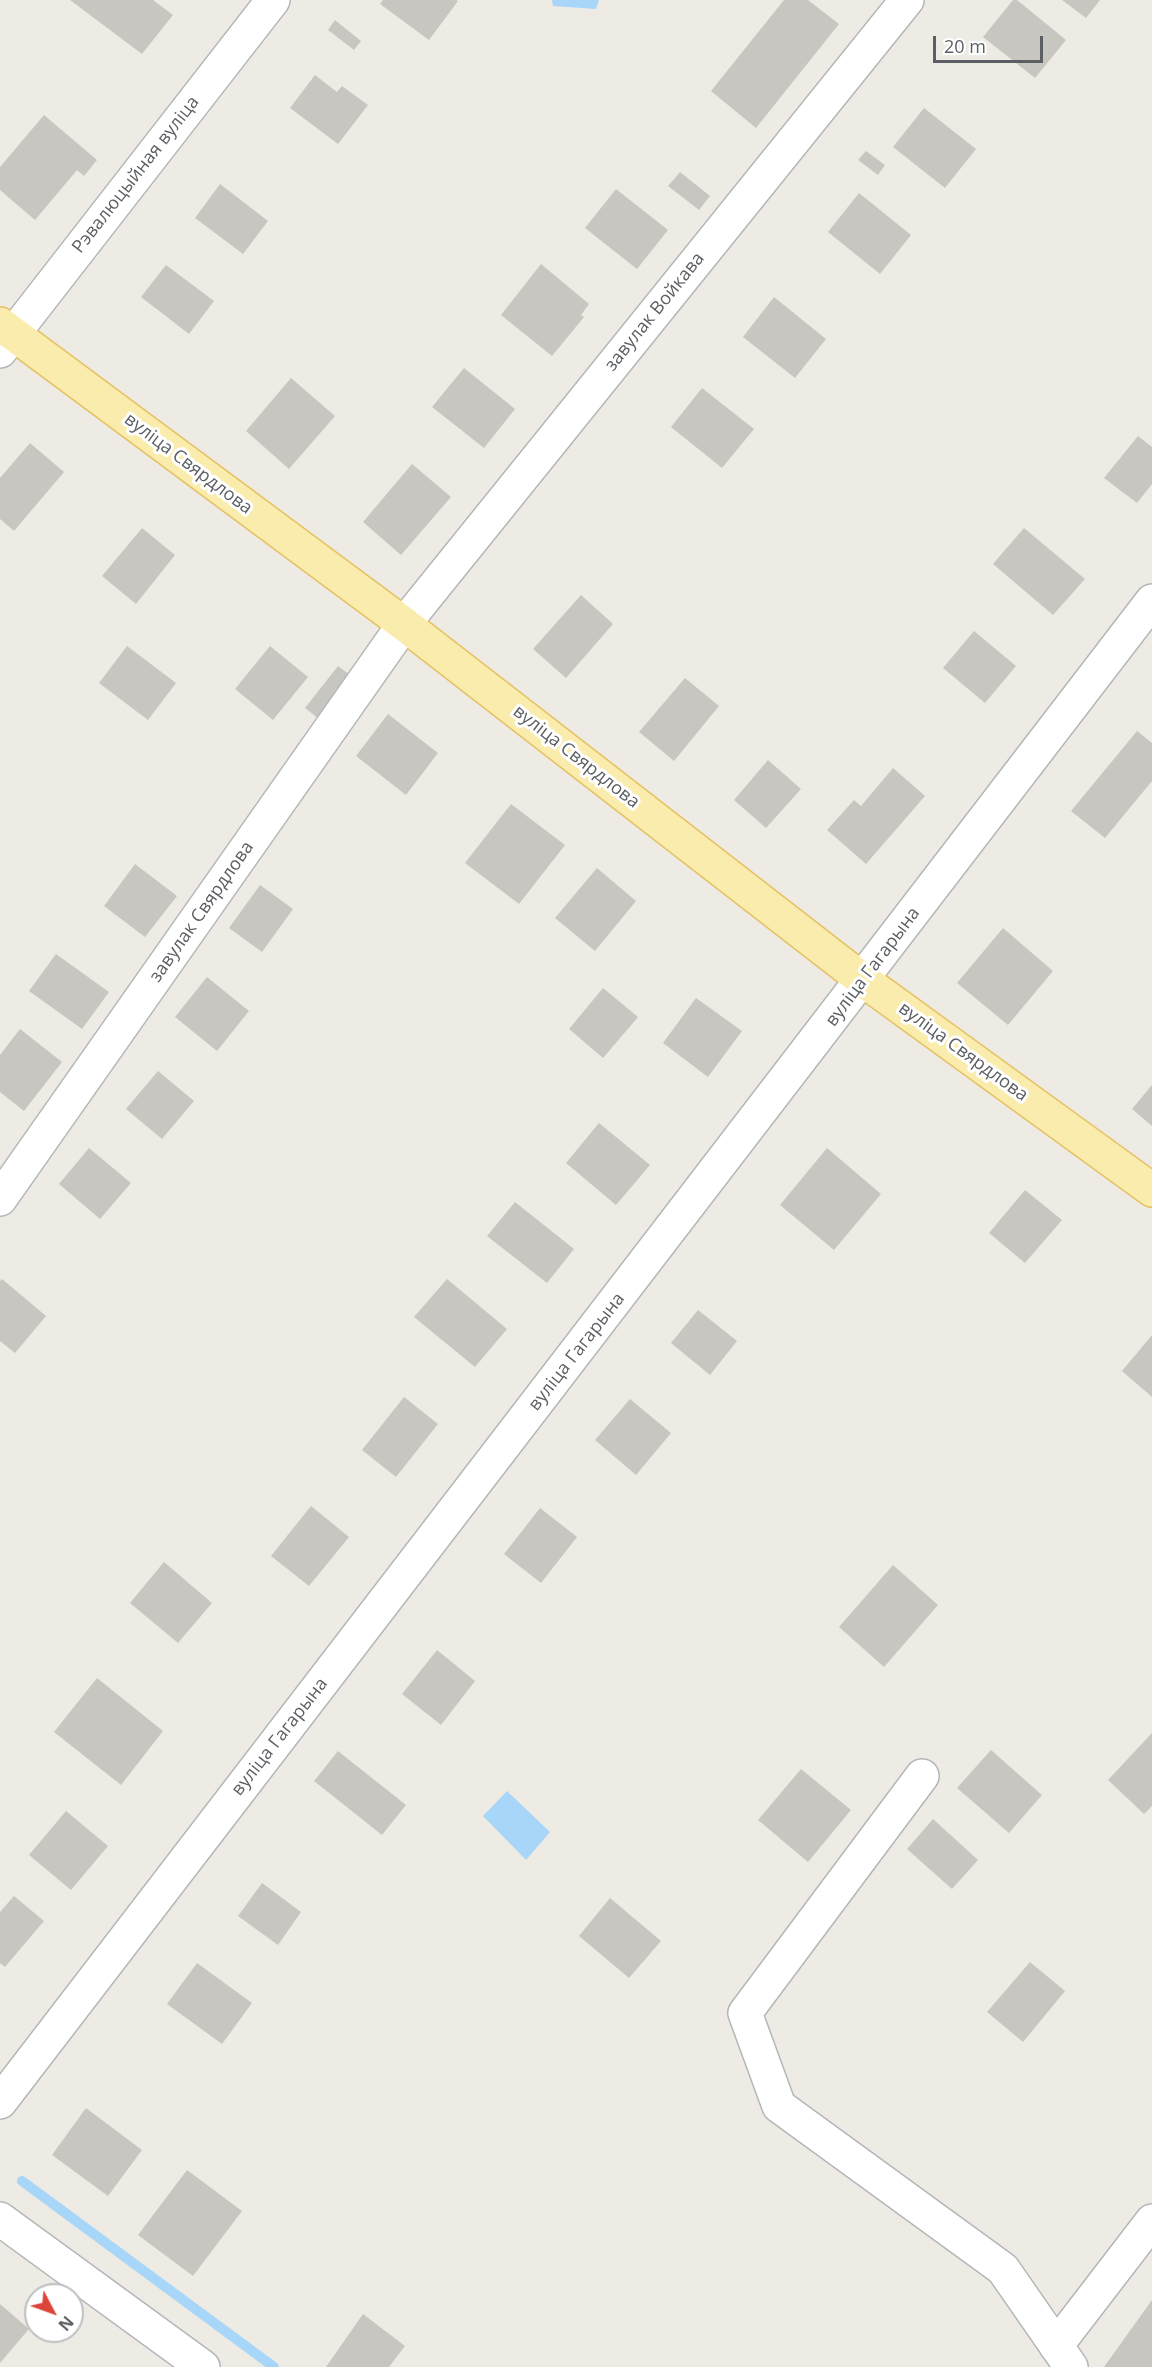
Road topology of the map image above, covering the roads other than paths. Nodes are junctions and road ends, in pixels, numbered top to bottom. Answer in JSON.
{"nodes":[{"id":1,"x":907,"y":0,"type":"edge"},
{"id":2,"x":258,"y":5,"type":"edge"},
{"id":3,"x":4,"y":336,"type":"edge"},
{"id":4,"x":1152,"y":601,"type":"edge"},
{"id":5,"x":404,"y":624,"type":"junction"},
{"id":6,"x":863,"y":980,"type":"junction"},
{"id":7,"x":1152,"y":1190,"type":"edge"},
{"id":8,"x":0,"y":1199,"type":"edge"},
{"id":9,"x":922,"y":1776,"type":"dead end"},
{"id":10,"x":0,"y":2102,"type":"edge"},
{"id":11,"x":0,"y":2219,"type":"edge"},
{"id":12,"x":1152,"y":2221,"type":"edge"},
{"id":13,"x":1064,"y":2356,"type":"edge"},
{"id":14,"x":203,"y":2367,"type":"edge"}],
"edges":[{"from":1,"to":5,"type":"street","name":"завулак Войкава"},
{"from":2,"to":3,"type":"street","name":"Рэвалюцыйная вуліца"},
{"from":3,"to":5,"type":"main road","name":"вуліца Свярдлова"},
{"from":4,"to":6,"type":"street","name":"вуліца Гагарына"},
{"from":5,"to":6,"type":"main road","name":"вуліца Свярдлова"},
{"from":5,"to":8,"type":"street","name":"завулак Свярдлова"},
{"from":6,"to":7,"type":"main road","name":"вуліца Свярдлова"},
{"from":6,"to":10,"type":"street","name":"вуліца Гагарына"},
{"from":9,"to":13,"type":"street"},
{"from":11,"to":14,"type":"street"},
{"from":12,"to":13,"type":"street"}]}
